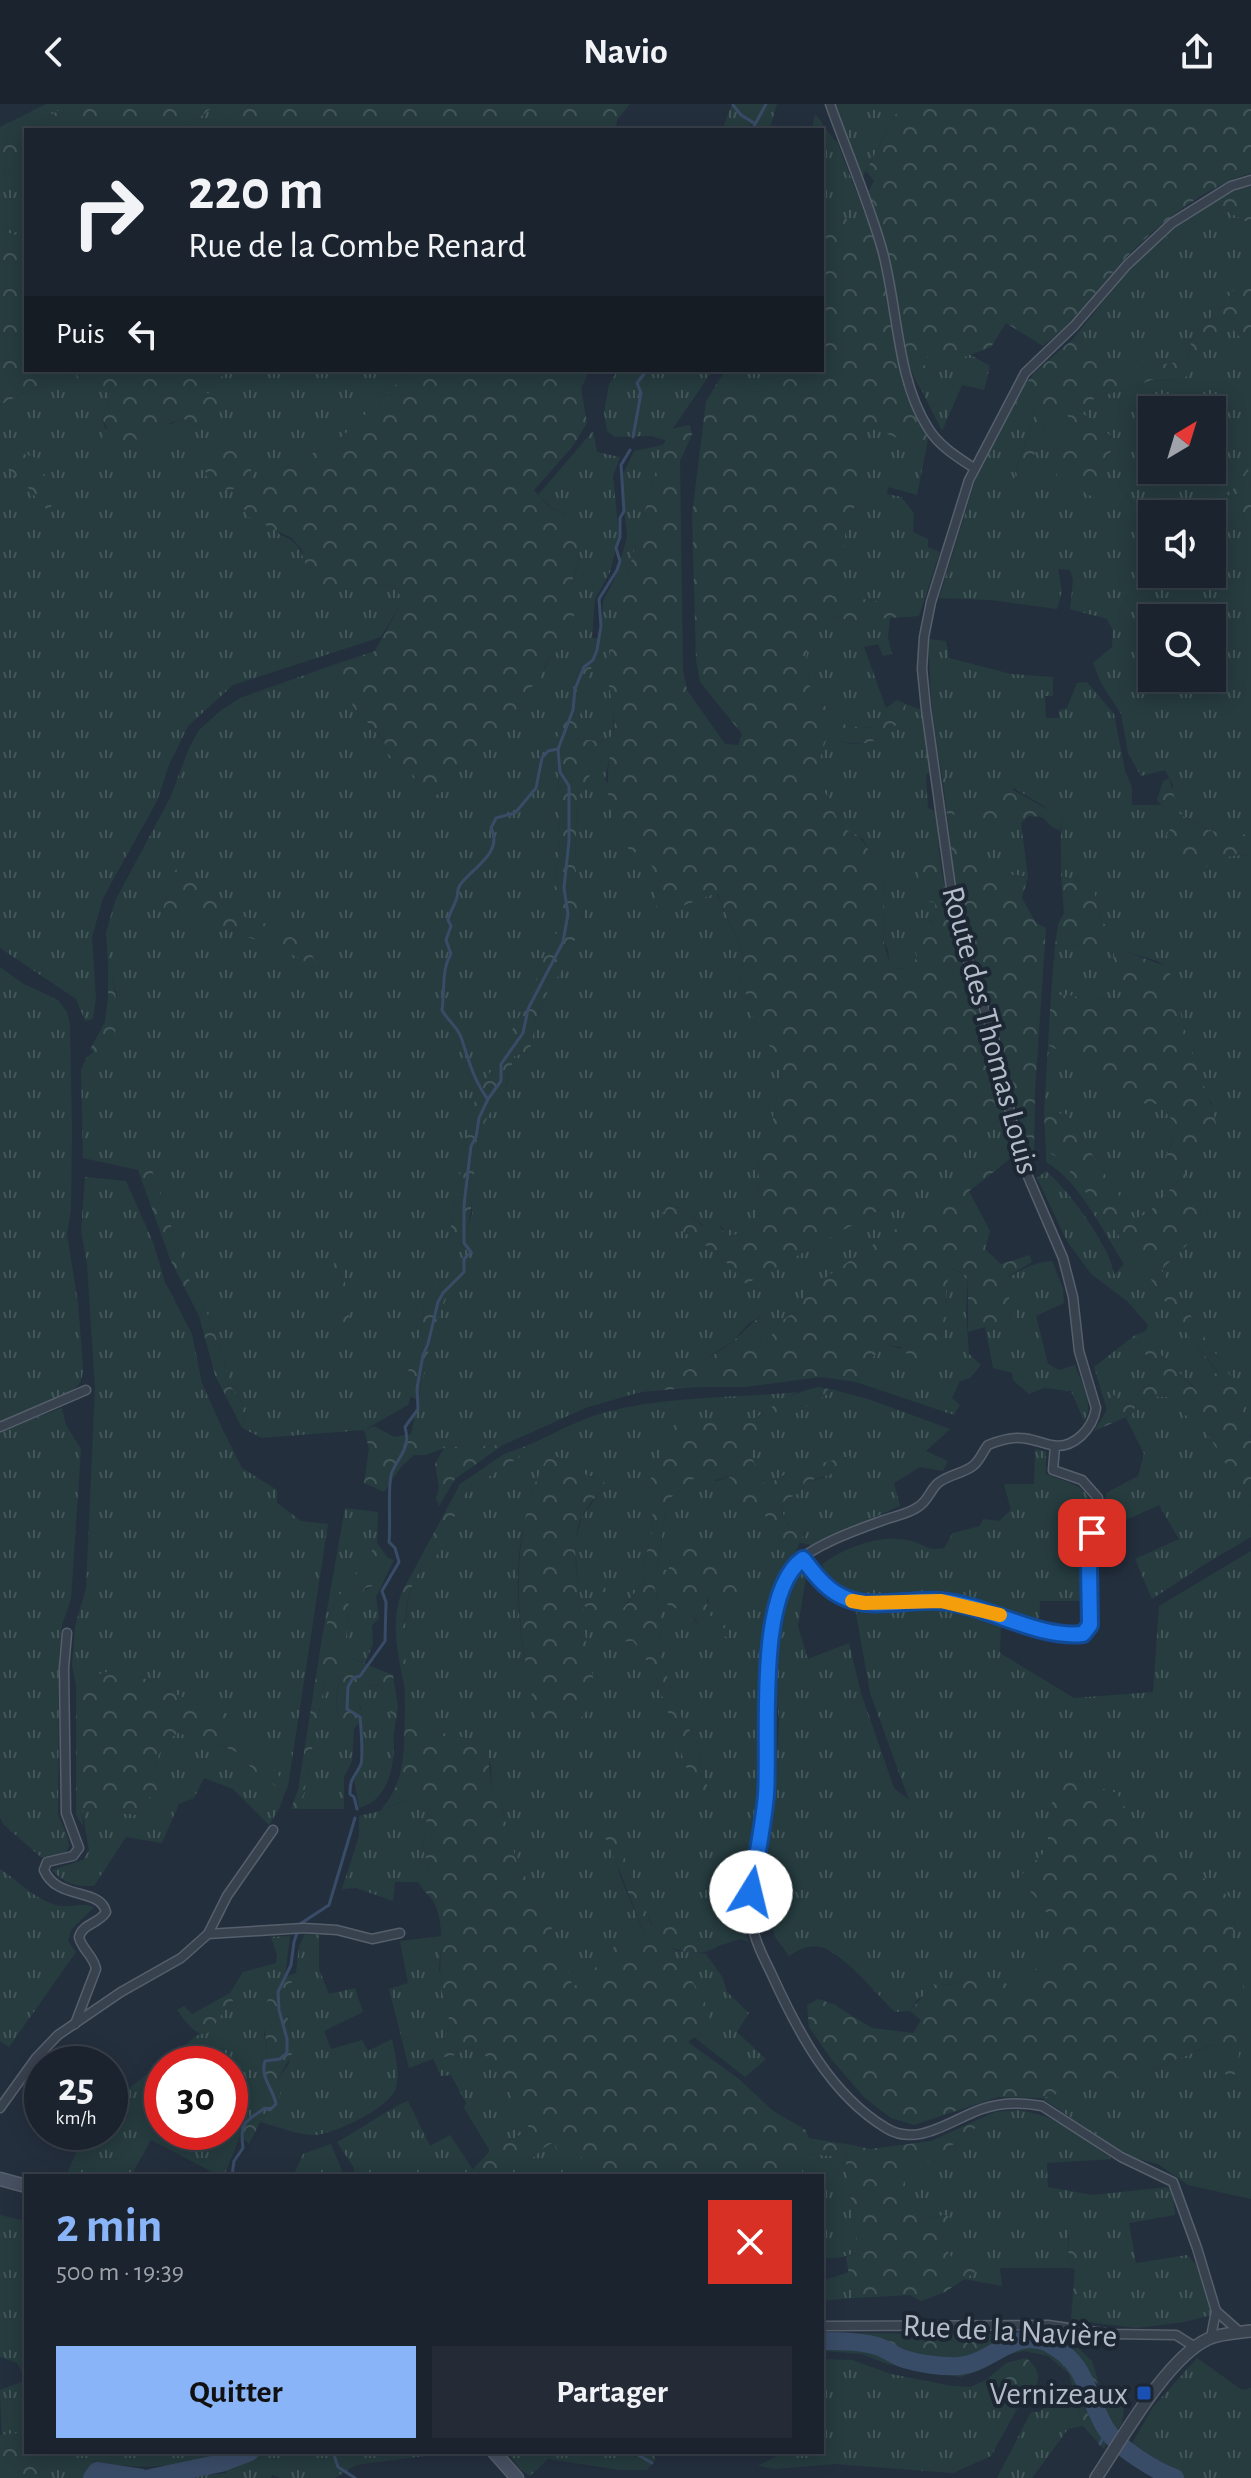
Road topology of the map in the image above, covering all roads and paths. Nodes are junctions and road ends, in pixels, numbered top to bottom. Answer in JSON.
{"nodes":[{"id":1,"x":830,"y":104,"type":"edge"},
{"id":2,"x":1251,"y":180,"type":"edge"},
{"id":3,"x":974,"y":468,"type":"junction"},
{"id":4,"x":86,"y":1390,"type":"dead end"},
{"id":5,"x":0,"y":1427,"type":"edge"},
{"id":6,"x":1055,"y":1446,"type":"junction"},
{"id":7,"x":803,"y":1559,"type":"junction"},
{"id":8,"x":67,"y":1633,"type":"dead end"},
{"id":9,"x":273,"y":1830,"type":"dead end"},
{"id":10,"x":400,"y":1933,"type":"dead end"},
{"id":11,"x":208,"y":1934,"type":"junction"},
{"id":12,"x":75,"y":2024,"type":"junction"},
{"id":13,"x":0,"y":2108,"type":"edge"},
{"id":14,"x":0,"y":2179,"type":"edge"},
{"id":15,"x":24,"y":2185,"type":"edge"},
{"id":16,"x":1216,"y":2311,"type":"junction"},
{"id":17,"x":824,"y":2326,"type":"edge"},
{"id":18,"x":1246,"y":2332,"type":"edge"},
{"id":19,"x":1211,"y":2337,"type":"junction"},
{"id":20,"x":1195,"y":2347,"type":"junction"},
{"id":21,"x":496,"y":2454,"type":"edge"},
{"id":22,"x":517,"y":2478,"type":"edge"},
{"id":23,"x":1096,"y":2478,"type":"edge"}],
"edges":[{"from":1,"to":3,"type":"street"},
{"from":2,"to":3,"type":"street","name":"Route des Thomas Louis"},
{"from":3,"to":6,"type":"street","name":"Route des Thomas Louis"},
{"from":4,"to":5,"type":"street"},
{"from":6,"to":7,"type":"street"},
{"from":6,"to":7,"type":"street"},
{"from":7,"to":16,"type":"street"},
{"from":8,"to":12,"type":"street"},
{"from":9,"to":11,"type":"street"},
{"from":10,"to":11,"type":"street"},
{"from":11,"to":12,"type":"street"},
{"from":12,"to":13,"type":"street"},
{"from":14,"to":15,"type":"main road"},
{"from":16,"to":18,"type":"street"},
{"from":16,"to":19,"type":"street"},
{"from":17,"to":20,"type":"street","name":"Rue de la Navière"},
{"from":18,"to":19,"type":"street"},
{"from":19,"to":20,"type":"street"},
{"from":20,"to":23,"type":"street"},
{"from":21,"to":22,"type":"main road"}]}
